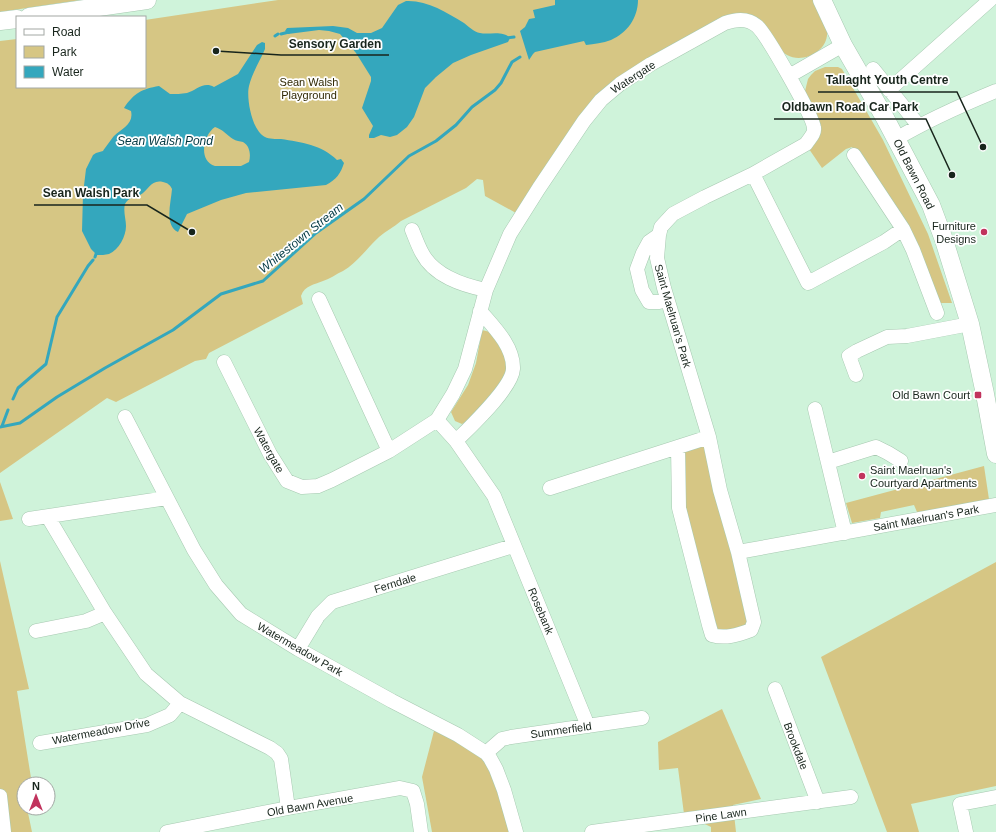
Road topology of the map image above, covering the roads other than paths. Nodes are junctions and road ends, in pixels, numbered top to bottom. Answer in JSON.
{"nodes":[{"id":1,"x":147,"y":0,"type":"edge"},
{"id":2,"x":822,"y":0,"type":"edge"},
{"id":3,"x":990,"y":0,"type":"edge"},
{"id":4,"x":37,"y":16,"type":"edge"},
{"id":5,"x":16,"y":19,"type":"edge"},
{"id":6,"x":0,"y":21,"type":"edge"},
{"id":7,"x":843,"y":45,"type":"junction"},
{"id":8,"x":873,"y":69,"type":"dead end"},
{"id":9,"x":789,"y":76,"type":"junction"},
{"id":10,"x":889,"y":90,"type":"junction"},
{"id":11,"x":996,"y":91,"type":"edge"},
{"id":12,"x":919,"y":126,"type":"junction"},
{"id":13,"x":896,"y":138,"type":"junction"},
{"id":14,"x":854,"y":155,"type":"dead end"},
{"id":15,"x":753,"y":174,"type":"junction"},
{"id":16,"x":904,"y":229,"type":"junction"},
{"id":17,"x":412,"y":230,"type":"dead end"},
{"id":18,"x":659,"y":235,"type":"junction"},
{"id":19,"x":486,"y":290,"type":"junction"},
{"id":20,"x":319,"y":299,"type":"dead end"},
{"id":21,"x":667,"y":300,"type":"junction"},
{"id":22,"x":480,"y":312,"type":"junction"},
{"id":23,"x":937,"y":314,"type":"dead end"},
{"id":24,"x":970,"y":324,"type":"junction"},
{"id":25,"x":224,"y":362,"type":"dead end"},
{"id":26,"x":856,"y":375,"type":"dead end"},
{"id":27,"x":815,"y":409,"type":"dead end"},
{"id":28,"x":126,"y":417,"type":"dead end"},
{"id":29,"x":438,"y":420,"type":"junction"},
{"id":30,"x":709,"y":437,"type":"junction"},
{"id":31,"x":456,"y":441,"type":"junction"},
{"id":32,"x":678,"y":447,"type":"junction"},
{"id":33,"x":389,"y":451,"type":"junction"},
{"id":34,"x":996,"y":454,"type":"edge"},
{"id":35,"x":901,"y":461,"type":"dead end"},
{"id":36,"x":828,"y":462,"type":"junction"},
{"id":37,"x":550,"y":488,"type":"dead end"},
{"id":38,"x":167,"y":498,"type":"junction"},
{"id":39,"x":996,"y":505,"type":"edge"},
{"id":40,"x":48,"y":517,"type":"junction"},
{"id":41,"x":29,"y":519,"type":"dead end"},
{"id":42,"x":845,"y":533,"type":"junction"},
{"id":43,"x":514,"y":546,"type":"junction"},
{"id":44,"x":738,"y":552,"type":"junction"},
{"id":45,"x":106,"y":613,"type":"junction"},
{"id":46,"x":36,"y":631,"type":"dead end"},
{"id":47,"x":298,"y":649,"type":"junction"},
{"id":48,"x":775,"y":690,"type":"dead end"},
{"id":49,"x":180,"y":703,"type":"junction"},
{"id":50,"x":642,"y":718,"type":"dead end"},
{"id":51,"x":588,"y":726,"type":"junction"},
{"id":52,"x":40,"y":743,"type":"dead end"},
{"id":53,"x":486,"y":754,"type":"junction"},
{"id":54,"x":0,"y":796,"type":"edge"},
{"id":55,"x":851,"y":797,"type":"dead end"},
{"id":56,"x":996,"y":797,"type":"edge"},
{"id":57,"x":818,"y":802,"type":"junction"},
{"id":58,"x":288,"y":808,"type":"junction"},
{"id":59,"x":4,"y":832,"type":"edge"},
{"id":60,"x":167,"y":832,"type":"edge"},
{"id":61,"x":421,"y":832,"type":"edge"},
{"id":62,"x":516,"y":832,"type":"edge"},
{"id":63,"x":592,"y":832,"type":"edge"},
{"id":64,"x":966,"y":832,"type":"edge"}],
"edges":[{"from":1,"to":4,"type":"main road"},
{"from":2,"to":7,"type":"main road","name":"Old Bawn Road"},
{"from":3,"to":10,"type":"street"},
{"from":5,"to":6,"type":"main road"},
{"from":7,"to":9,"type":"street"},
{"from":7,"to":13,"type":"main road","name":"Old Bawn Road"},
{"from":8,"to":10,"type":"street"},
{"from":9,"to":15,"type":"street","name":"Saint Maelruan's Park"},
{"from":9,"to":19,"type":"street","name":"Watergate"},
{"from":10,"to":12,"type":"street"},
{"from":11,"to":12,"type":"street"},
{"from":12,"to":13,"type":"street"},
{"from":13,"to":24,"type":"main road","name":"Old Bawn Road"},
{"from":14,"to":16,"type":"street"},
{"from":15,"to":16,"type":"street"},
{"from":15,"to":18,"type":"street","name":"Saint Maelruan's Park"},
{"from":16,"to":23,"type":"street"},
{"from":17,"to":19,"type":"street"},
{"from":18,"to":21,"type":"street","name":"Saint Maelruan's Park"},
{"from":18,"to":21,"type":"street"},
{"from":19,"to":22,"type":"street","name":"Watergate"},
{"from":20,"to":33,"type":"street"},
{"from":21,"to":30,"type":"street","name":"Saint Maelruan's Park"},
{"from":22,"to":29,"type":"street","name":"Watergate"},
{"from":22,"to":31,"type":"street"},
{"from":24,"to":26,"type":"street"},
{"from":24,"to":34,"type":"main road","name":"Old Bawn Road"},
{"from":25,"to":33,"type":"street","name":"Watergate"},
{"from":27,"to":36,"type":"street"},
{"from":28,"to":38,"type":"street","name":"Watermeadow Park"},
{"from":29,"to":31,"type":"street"},
{"from":29,"to":33,"type":"street","name":"Watergate"},
{"from":30,"to":32,"type":"street"},
{"from":30,"to":44,"type":"street","name":"Saint Maelruan's Park"},
{"from":31,"to":43,"type":"street","name":"Rosebank"},
{"from":32,"to":37,"type":"street"},
{"from":32,"to":44,"type":"street","name":"Saint Maelruan's Park"},
{"from":35,"to":36,"type":"street"},
{"from":36,"to":42,"type":"street"},
{"from":38,"to":40,"type":"street"},
{"from":38,"to":47,"type":"street","name":"Watermeadow Park"},
{"from":39,"to":42,"type":"street","name":"Saint Maelruan's Park"},
{"from":40,"to":41,"type":"street"},
{"from":40,"to":45,"type":"street"},
{"from":42,"to":44,"type":"street","name":"Saint Maelruan's Park"},
{"from":43,"to":47,"type":"street","name":"Ferndale"},
{"from":43,"to":51,"type":"street","name":"Rosebank"},
{"from":45,"to":46,"type":"street"},
{"from":45,"to":49,"type":"street"},
{"from":47,"to":53,"type":"street","name":"Watermeadow Park"},
{"from":48,"to":57,"type":"street","name":"Brookdale"},
{"from":49,"to":52,"type":"street","name":"Watermeadow Drive"},
{"from":49,"to":58,"type":"street"},
{"from":50,"to":51,"type":"street","name":"Summerfield"},
{"from":51,"to":53,"type":"street","name":"Summerfield"},
{"from":53,"to":62,"type":"street","name":"Watermeadow Park"},
{"from":54,"to":59,"type":"street"},
{"from":55,"to":57,"type":"street","name":"Pine Lawn"},
{"from":56,"to":64,"type":"street"},
{"from":57,"to":63,"type":"street","name":"Pine Lawn"},
{"from":58,"to":60,"type":"street","name":"Old Bawn Avenue"},
{"from":58,"to":61,"type":"street","name":"Old Bawn Avenue"}]}
